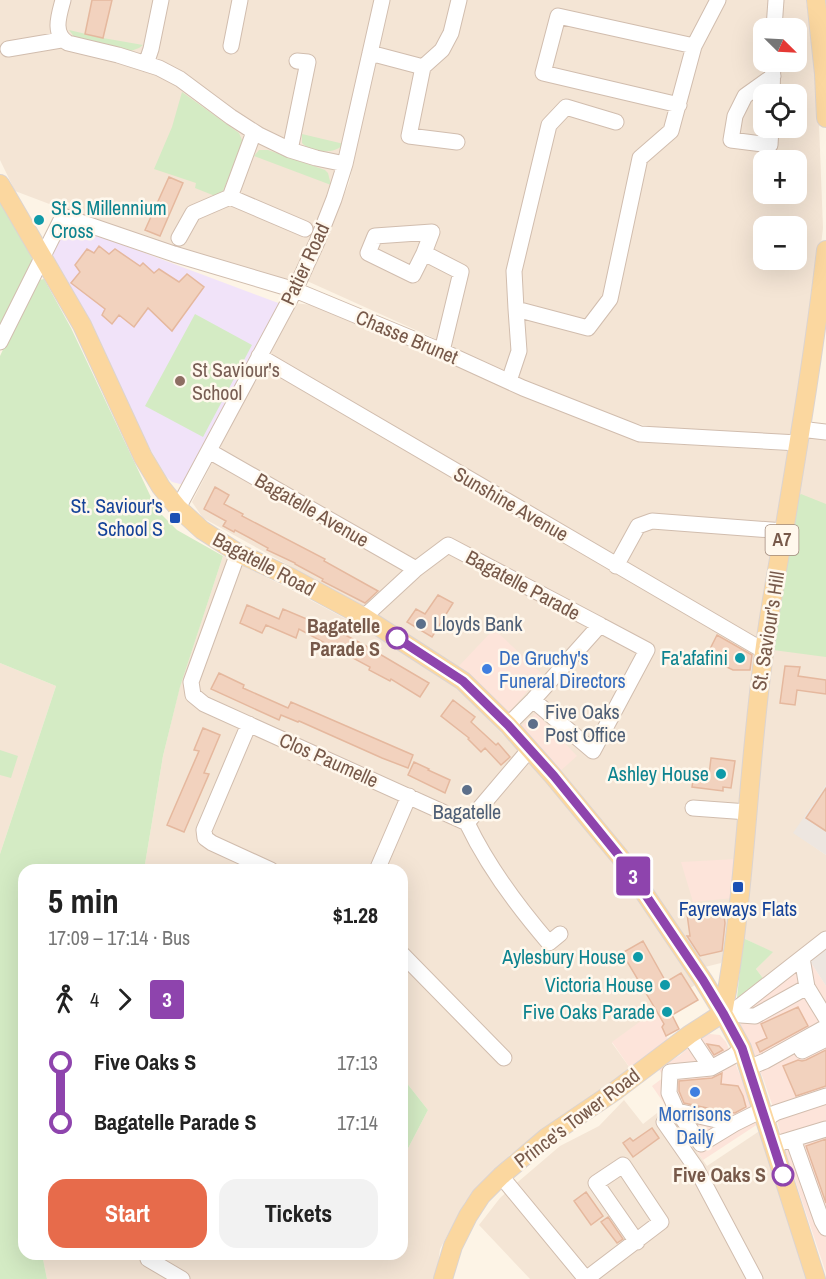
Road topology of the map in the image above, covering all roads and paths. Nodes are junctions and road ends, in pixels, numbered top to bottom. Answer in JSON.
{"nodes":[{"id":1,"x":63,"y":0,"type":"edge"},
{"id":2,"x":161,"y":0,"type":"edge"},
{"id":3,"x":240,"y":0,"type":"edge"},
{"id":4,"x":382,"y":0,"type":"edge"},
{"id":5,"x":459,"y":0,"type":"edge"},
{"id":6,"x":718,"y":0,"type":"edge"},
{"id":7,"x":776,"y":0,"type":"edge"},
{"id":8,"x":816,"y":0,"type":"edge"},
{"id":9,"x":775,"y":18,"type":"edge"},
{"id":10,"x":61,"y":40,"type":"junction"},
{"id":11,"x":231,"y":46,"type":"dead end"},
{"id":12,"x":694,"y":46,"type":"junction"},
{"id":13,"x":8,"y":49,"type":"dead end"},
{"id":14,"x":370,"y":53,"type":"junction"},
{"id":15,"x":297,"y":61,"type":"dead end"},
{"id":16,"x":146,"y":64,"type":"junction"},
{"id":17,"x":423,"y":67,"type":"junction"},
{"id":18,"x":769,"y":72,"type":"edge"},
{"id":19,"x":757,"y":84,"type":"edge"},
{"id":20,"x":753,"y":88,"type":"edge"},
{"id":21,"x":679,"y":105,"type":"junction"},
{"id":22,"x":826,"y":118,"type":"edge"},
{"id":23,"x":616,"y":123,"type":"dead end"},
{"id":24,"x":254,"y":132,"type":"junction"},
{"id":25,"x":770,"y":138,"type":"edge"},
{"id":26,"x":457,"y":142,"type":"dead end"},
{"id":27,"x":290,"y":150,"type":"junction"},
{"id":28,"x":345,"y":164,"type":"junction"},
{"id":29,"x":0,"y":183,"type":"edge"},
{"id":30,"x":230,"y":197,"type":"junction"},
{"id":31,"x":305,"y":229,"type":"dead end"},
{"id":32,"x":179,"y":238,"type":"dead end"},
{"id":33,"x":826,"y":250,"type":"edge"},
{"id":34,"x":424,"y":253,"type":"dead end"},
{"id":35,"x":43,"y":258,"type":"junction"},
{"id":36,"x":295,"y":290,"type":"junction"},
{"id":37,"x":516,"y":309,"type":"junction"},
{"id":38,"x":0,"y":342,"type":"edge"},
{"id":39,"x":442,"y":351,"type":"junction"},
{"id":40,"x":260,"y":356,"type":"junction"},
{"id":41,"x":509,"y":381,"type":"junction"},
{"id":42,"x":826,"y":432,"type":"edge"},
{"id":43,"x":799,"y":436,"type":"junction"},
{"id":44,"x":209,"y":451,"type":"junction"},
{"id":45,"x":178,"y":508,"type":"junction"},
{"id":46,"x":784,"y":531,"type":"junction"},
{"id":47,"x":238,"y":553,"type":"junction"},
{"id":48,"x":616,"y":566,"type":"junction"},
{"id":49,"x":416,"y":569,"type":"junction"},
{"id":50,"x":364,"y":617,"type":"junction"},
{"id":51,"x":600,"y":625,"type":"junction"},
{"id":52,"x":764,"y":651,"type":"junction"},
{"id":53,"x":533,"y":700,"type":"junction"},
{"id":54,"x":249,"y":724,"type":"junction"},
{"id":55,"x":508,"y":725,"type":"junction"},
{"id":56,"x":529,"y":750,"type":"junction"},
{"id":57,"x":409,"y":796,"type":"junction"},
{"id":58,"x":693,"y":808,"type":"dead end"},
{"id":59,"x":748,"y":812,"type":"junction"},
{"id":60,"x":467,"y":823,"type":"junction"},
{"id":61,"x":258,"y":864,"type":"edge"},
{"id":62,"x":380,"y":864,"type":"edge"},
{"id":63,"x":560,"y":934,"type":"dead end"},
{"id":64,"x":826,"y":939,"type":"edge"},
{"id":65,"x":802,"y":958,"type":"junction"},
{"id":66,"x":408,"y":960,"type":"edge"},
{"id":67,"x":731,"y":969,"type":"junction"},
{"id":68,"x":703,"y":980,"type":"junction"},
{"id":69,"x":807,"y":987,"type":"junction"},
{"id":70,"x":729,"y":1012,"type":"junction"},
{"id":71,"x":826,"y":1018,"type":"edge"},
{"id":72,"x":826,"y":1027,"type":"edge"},
{"id":73,"x":689,"y":1035,"type":"junction"},
{"id":74,"x":826,"y":1039,"type":"edge"},
{"id":75,"x":742,"y":1048,"type":"junction"},
{"id":76,"x":504,"y":1058,"type":"dead end"},
{"id":77,"x":711,"y":1068,"type":"junction"},
{"id":78,"x":750,"y":1073,"type":"junction"},
{"id":79,"x":826,"y":1095,"type":"edge"},
{"id":80,"x":677,"y":1111,"type":"junction"},
{"id":81,"x":764,"y":1115,"type":"junction"},
{"id":82,"x":664,"y":1122,"type":"dead end"},
{"id":83,"x":734,"y":1124,"type":"junction"},
{"id":84,"x":826,"y":1128,"type":"edge"},
{"id":85,"x":793,"y":1139,"type":"junction"},
{"id":86,"x":773,"y":1145,"type":"junction"},
{"id":87,"x":501,"y":1176,"type":"junction"},
{"id":88,"x":826,"y":1228,"type":"edge"},
{"id":89,"x":636,"y":1242,"type":"junction"},
{"id":90,"x":150,"y":1260,"type":"edge"},
{"id":91,"x":183,"y":1279,"type":"edge"},
{"id":92,"x":443,"y":1279,"type":"edge"},
{"id":93,"x":586,"y":1279,"type":"edge"},
{"id":94,"x":755,"y":1279,"type":"edge"},
{"id":95,"x":816,"y":1279,"type":"edge"}],
"edges":[{"from":1,"to":10,"type":"street"},
{"from":2,"to":16,"type":"street"},
{"from":3,"to":11,"type":"street"},
{"from":4,"to":14,"type":"street","name":"Patier Road"},
{"from":5,"to":17,"type":"street"},
{"from":6,"to":12,"type":"street"},
{"from":7,"to":9,"type":"street"},
{"from":8,"to":22,"type":"main road"},
{"from":10,"to":13,"type":"street"},
{"from":10,"to":16,"type":"street"},
{"from":12,"to":21,"type":"street"},
{"from":12,"to":21,"type":"street"},
{"from":14,"to":17,"type":"street"},
{"from":14,"to":28,"type":"street","name":"Patier Road"},
{"from":15,"to":27,"type":"street"},
{"from":16,"to":24,"type":"street"},
{"from":17,"to":26,"type":"street"},
{"from":18,"to":19,"type":"street"},
{"from":20,"to":25,"type":"street"},
{"from":21,"to":37,"type":"street"},
{"from":23,"to":37,"type":"street"},
{"from":24,"to":27,"type":"street"},
{"from":24,"to":30,"type":"street"},
{"from":27,"to":28,"type":"street"},
{"from":28,"to":36,"type":"street","name":"Patier Road"},
{"from":29,"to":35,"type":"main road","name":"Bagatelle Road"},
{"from":30,"to":31,"type":"street"},
{"from":30,"to":32,"type":"street"},
{"from":33,"to":43,"type":"main road","name":"St. Saviour's Hill","number":"A7"},
{"from":34,"to":39,"type":"street"},
{"from":35,"to":36,"type":"street","name":"Chasse Brunet"},
{"from":35,"to":38,"type":"street"},
{"from":35,"to":45,"type":"main road","name":"Bagatelle Road"},
{"from":36,"to":39,"type":"street","name":"Chasse Brunet"},
{"from":36,"to":40,"type":"street","name":"Patier Road"},
{"from":37,"to":41,"type":"street"},
{"from":39,"to":41,"type":"street","name":"Chasse Brunet"},
{"from":40,"to":44,"type":"street","name":"Patier Road"},
{"from":40,"to":48,"type":"street","name":"Sunshine Avenue"},
{"from":41,"to":43,"type":"street","name":"Chasse Brunet"},
{"from":42,"to":43,"type":"street","name":"Chasse Brunet"},
{"from":43,"to":46,"type":"main road","name":"St. Saviour's Hill","number":"A7"},
{"from":44,"to":45,"type":"street","name":"Patier Road"},
{"from":44,"to":49,"type":"street","name":"Bagatelle Avenue"},
{"from":45,"to":47,"type":"main road","name":"Bagatelle Road"},
{"from":46,"to":48,"type":"street"},
{"from":46,"to":52,"type":"main road","name":"St. Saviour's Hill","number":"A7"},
{"from":47,"to":50,"type":"main road","name":"Bagatelle Road"},
{"from":47,"to":54,"type":"street","name":"Clos Paumelle"},
{"from":48,"to":52,"type":"street","name":"Sunshine Avenue"},
{"from":49,"to":50,"type":"street","name":"Bagatelle Parade"},
{"from":49,"to":51,"type":"street","name":"Bagatelle Parade"},
{"from":50,"to":55,"type":"main road","name":"Bagatelle Road"},
{"from":51,"to":53,"type":"street","name":"Bagatelle Parade"},
{"from":51,"to":53,"type":"street","name":"Bagatelle Parade"},
{"from":52,"to":59,"type":"main road","name":"St. Saviour's Hill","number":"A7"},
{"from":53,"to":55,"type":"street","name":"Bagatelle Parade"},
{"from":54,"to":57,"type":"street","name":"Clos Paumelle"},
{"from":54,"to":61,"type":"street"},
{"from":55,"to":56,"type":"main road","name":"Bagatelle Road"},
{"from":56,"to":60,"type":"street"},
{"from":56,"to":68,"type":"main road","name":"Bagatelle Road"},
{"from":57,"to":60,"type":"street","name":"Clos Paumelle"},
{"from":57,"to":62,"type":"street"},
{"from":58,"to":59,"type":"street"},
{"from":59,"to":67,"type":"main road","name":"St. Saviour's Hill","number":"A7"},
{"from":60,"to":63,"type":"street"},
{"from":64,"to":65,"type":"street"},
{"from":65,"to":69,"type":"street"},
{"from":65,"to":70,"type":"street"},
{"from":66,"to":76,"type":"street"},
{"from":67,"to":68,"type":"main road"},
{"from":67,"to":70,"type":"main road","name":"St. Saviour's Hill","number":"A7"},
{"from":68,"to":70,"type":"main road","name":"Bagatelle Road"},
{"from":69,"to":70,"type":"street"},
{"from":69,"to":71,"type":"street"},
{"from":70,"to":73,"type":"main road","name":"Prince's Tower Road"},
{"from":70,"to":75,"type":"main road","name":"Bagatelle Road"},
{"from":72,"to":78,"type":"street"},
{"from":73,"to":77,"type":"street"},
{"from":73,"to":87,"type":"main road","name":"Prince's Tower Road"},
{"from":74,"to":78,"type":"street"},
{"from":75,"to":77,"type":"street"},
{"from":75,"to":78,"type":"main road","name":"Bagatelle Road"},
{"from":77,"to":80,"type":"street"},
{"from":78,"to":81,"type":"main road","name":"Bagatelle Road"},
{"from":79,"to":81,"type":"street"},
{"from":80,"to":83,"type":"street"},
{"from":80,"to":83,"type":"street"},
{"from":81,"to":83,"type":"street"},
{"from":81,"to":86,"type":"main road","name":"Bagatelle Road"},
{"from":82,"to":94,"type":"street"},
{"from":84,"to":85,"type":"street"},
{"from":85,"to":86,"type":"street"},
{"from":85,"to":88,"type":"street"},
{"from":86,"to":95,"type":"main road","name":"Bagatelle Road"},
{"from":87,"to":92,"type":"main road","name":"Prince's Tower Road"},
{"from":87,"to":93,"type":"street"},
{"from":89,"to":89,"type":"street"},
{"from":89,"to":93,"type":"street"},
{"from":90,"to":91,"type":"street"}]}
